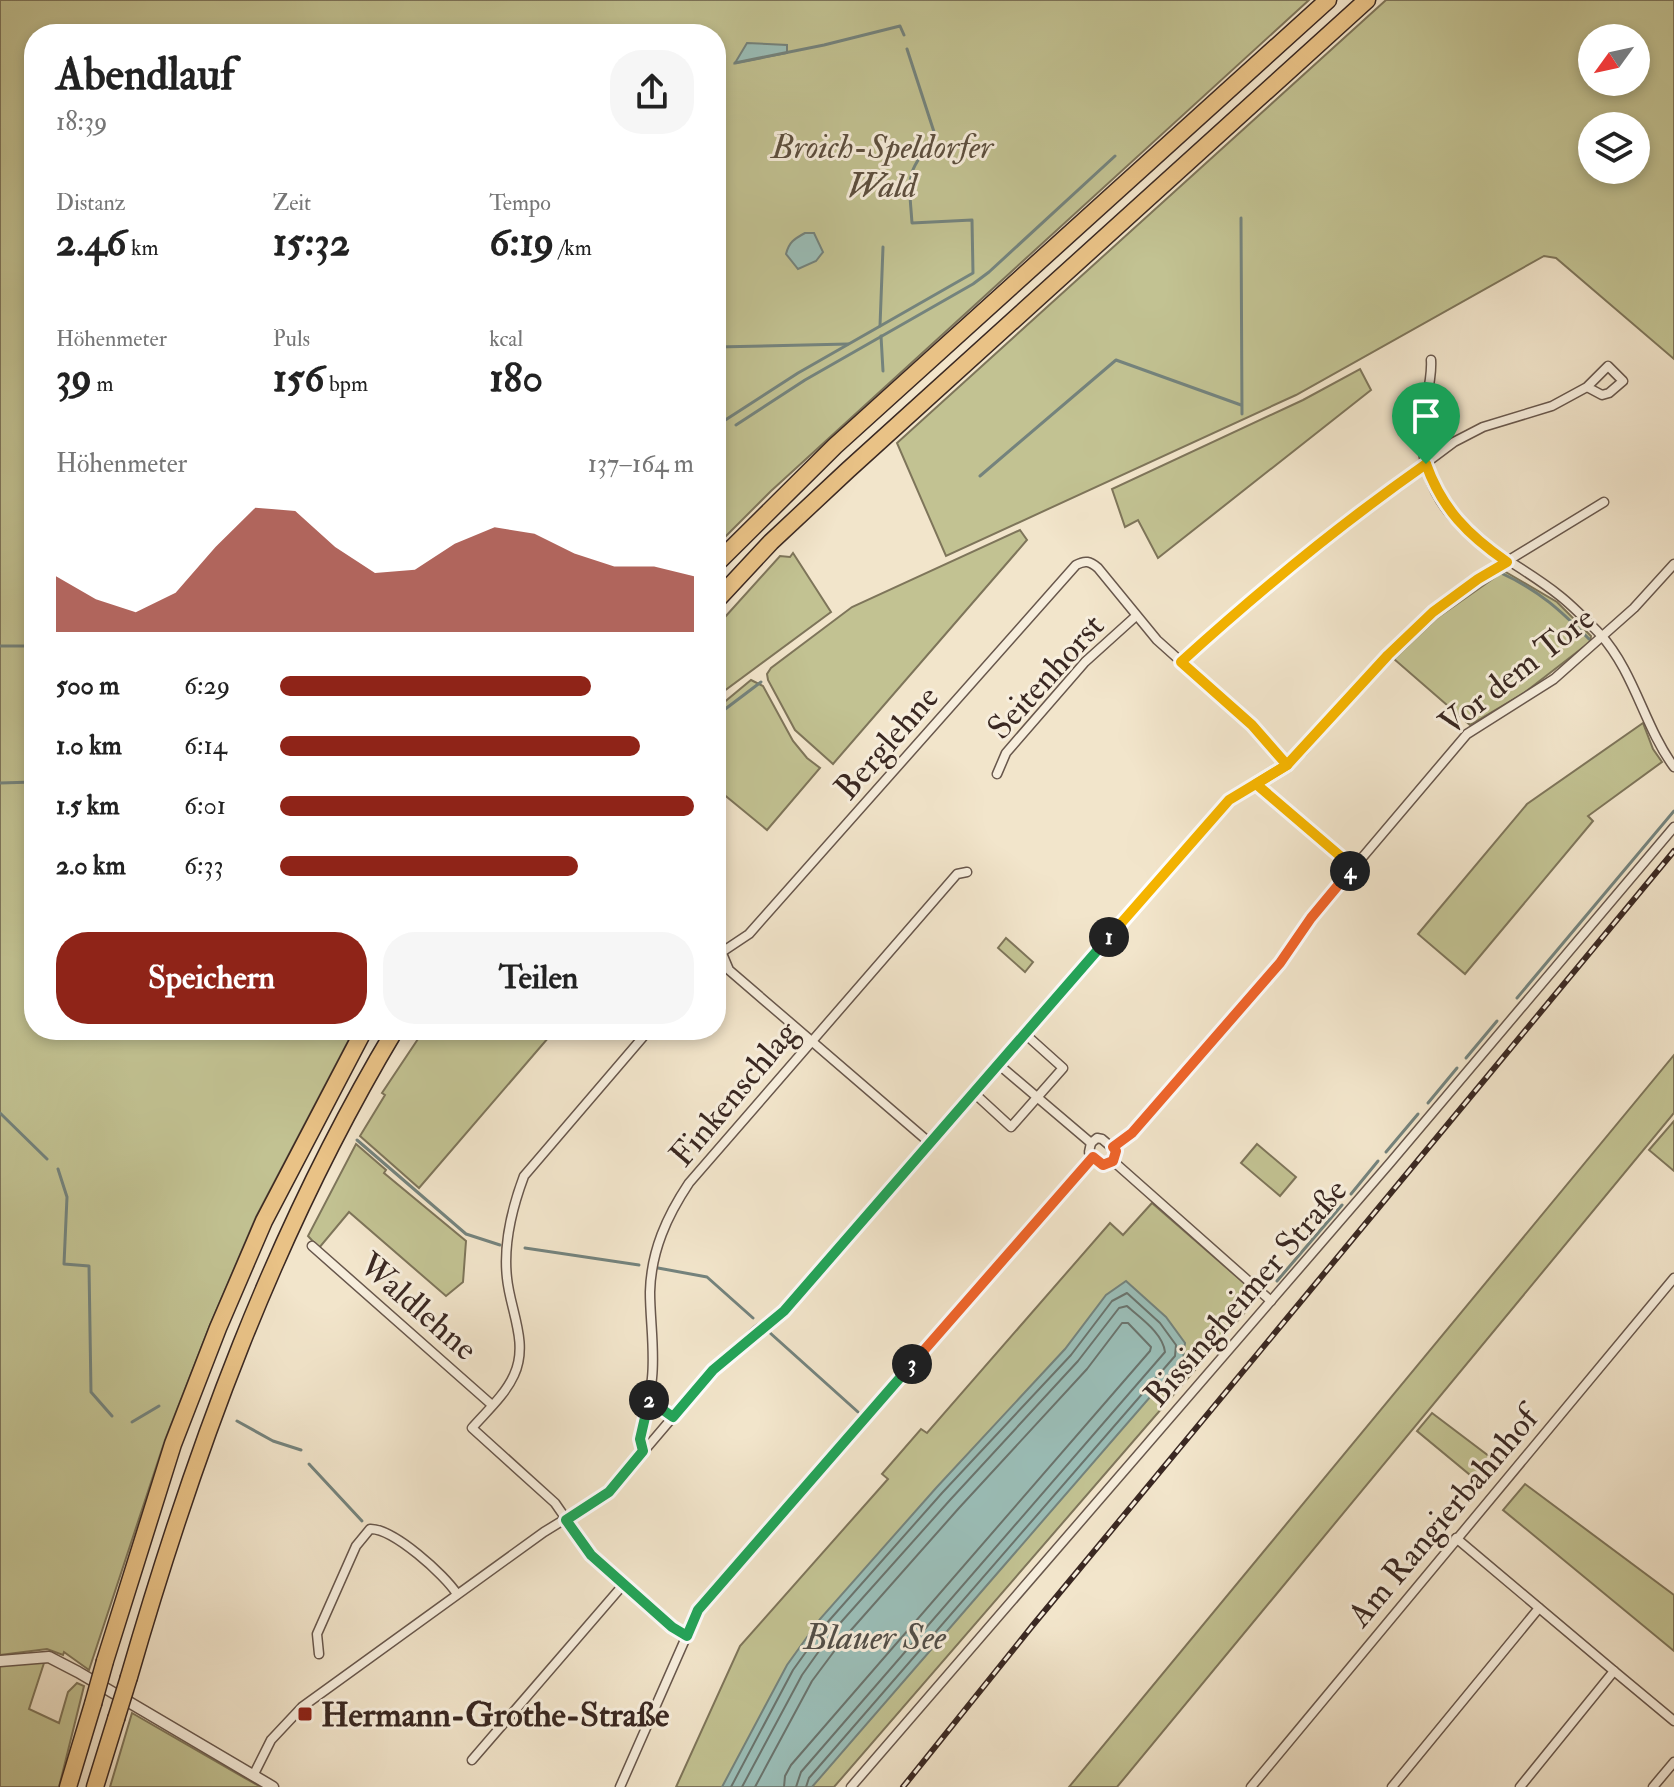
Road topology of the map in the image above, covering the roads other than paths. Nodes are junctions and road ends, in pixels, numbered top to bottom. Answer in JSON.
{"nodes":[{"id":1,"x":1328,"y":0,"type":"edge"},
{"id":2,"x":1367,"y":0,"type":"edge"},
{"id":3,"x":1431,"y":360,"type":"dead end"},
{"id":4,"x":1587,"y":387,"type":"dead end"},
{"id":5,"x":1426,"y":464,"type":"junction"},
{"id":6,"x":1604,"y":502,"type":"dead end"},
{"id":7,"x":726,"y":554,"type":"edge"},
{"id":8,"x":1507,"y":562,"type":"junction"},
{"id":9,"x":1674,"y":564,"type":"edge"},
{"id":10,"x":726,"y":590,"type":"edge"},
{"id":11,"x":1136,"y":616,"type":"junction"},
{"id":12,"x":1603,"y":637,"type":"junction"},
{"id":13,"x":1181,"y":662,"type":"junction"},
{"id":14,"x":1287,"y":765,"type":"junction"},
{"id":15,"x":1674,"y":767,"type":"edge"},
{"id":16,"x":997,"y":774,"type":"dead end"},
{"id":17,"x":1256,"y":784,"type":"junction"},
{"id":18,"x":1674,"y":827,"type":"edge"},
{"id":19,"x":1353,"y":867,"type":"junction"},
{"id":20,"x":967,"y":872,"type":"dead end"},
{"id":21,"x":726,"y":949,"type":"edge"},
{"id":22,"x":726,"y":965,"type":"edge"},
{"id":23,"x":1024,"y":1033,"type":"junction"},
{"id":24,"x":359,"y":1040,"type":"edge"},
{"id":25,"x":390,"y":1040,"type":"edge"},
{"id":26,"x":640,"y":1040,"type":"edge"},
{"id":27,"x":811,"y":1041,"type":"junction"},
{"id":28,"x":998,"y":1064,"type":"junction"},
{"id":29,"x":974,"y":1093,"type":"junction"},
{"id":30,"x":1037,"y":1098,"type":"junction"},
{"id":31,"x":930,"y":1143,"type":"junction"},
{"id":32,"x":1091,"y":1143,"type":"junction"},
{"id":33,"x":1113,"y":1147,"type":"junction"},
{"id":34,"x":1093,"y":1157,"type":"junction"},
{"id":35,"x":1113,"y":1161,"type":"junction"},
{"id":36,"x":312,"y":1246,"type":"dead end"},
{"id":37,"x":1674,"y":1278,"type":"edge"},
{"id":38,"x":1271,"y":1301,"type":"junction"},
{"id":39,"x":649,"y":1399,"type":"junction"},
{"id":40,"x":492,"y":1405,"type":"junction"},
{"id":41,"x":673,"y":1417,"type":"junction"},
{"id":42,"x":643,"y":1451,"type":"junction"},
{"id":43,"x":566,"y":1520,"type":"junction"},
{"id":44,"x":1456,"y":1538,"type":"junction"},
{"id":45,"x":623,"y":1585,"type":"junction"},
{"id":46,"x":457,"y":1594,"type":"junction"},
{"id":47,"x":1539,"y":1608,"type":"junction"},
{"id":48,"x":687,"y":1636,"type":"junction"},
{"id":49,"x":319,"y":1654,"type":"dead end"},
{"id":50,"x":0,"y":1661,"type":"edge"},
{"id":51,"x":1614,"y":1671,"type":"junction"},
{"id":52,"x":1674,"y":1721,"type":"edge"},
{"id":53,"x":472,"y":1760,"type":"dead end"},
{"id":54,"x":1674,"y":1762,"type":"edge"},
{"id":55,"x":253,"y":1776,"type":"junction"},
{"id":56,"x":68,"y":1787,"type":"edge"},
{"id":57,"x":95,"y":1787,"type":"edge"},
{"id":58,"x":273,"y":1787,"type":"edge"},
{"id":59,"x":620,"y":1787,"type":"edge"},
{"id":60,"x":851,"y":1787,"type":"edge"},
{"id":61,"x":1251,"y":1787,"type":"edge"},
{"id":62,"x":1392,"y":1787,"type":"edge"},
{"id":63,"x":1520,"y":1787,"type":"edge"},
{"id":64,"x":1653,"y":1787,"type":"edge"}],
"edges":[{"from":1,"to":7,"type":"highway"},
{"from":2,"to":10,"type":"highway"},
{"from":3,"to":5,"type":"street"},
{"from":4,"to":5,"type":"street"},
{"from":5,"to":8,"type":"street"},
{"from":5,"to":13,"type":"street"},
{"from":6,"to":8,"type":"street"},
{"from":8,"to":12,"type":"street"},
{"from":8,"to":14,"type":"street"},
{"from":9,"to":12,"type":"street","name":"Vor dem Tore"},
{"from":11,"to":13,"type":"street"},
{"from":11,"to":16,"type":"street","name":"Seitenhorst"},
{"from":11,"to":21,"type":"street","name":"Berglehne"},
{"from":12,"to":15,"type":"street"},
{"from":12,"to":19,"type":"street","name":"Vor dem Tore"},
{"from":13,"to":14,"type":"street"},
{"from":14,"to":17,"type":"street"},
{"from":17,"to":19,"type":"street"},
{"from":17,"to":23,"type":"street"},
{"from":18,"to":38,"type":"street","name":"Bissingheimer Straße"},
{"from":19,"to":33,"type":"street","name":"Vor dem Tore"},
{"from":20,"to":27,"type":"street","name":"Finkenschlag"},
{"from":22,"to":27,"type":"street"},
{"from":23,"to":28,"type":"street"},
{"from":23,"to":30,"type":"street"},
{"from":24,"to":56,"type":"highway","bridge":true},
{"from":25,"to":57,"type":"highway","bridge":true},
{"from":26,"to":40,"type":"street"},
{"from":27,"to":31,"type":"street"},
{"from":27,"to":39,"type":"street","name":"Finkenschlag"},
{"from":28,"to":29,"type":"street"},
{"from":28,"to":30,"type":"street"},
{"from":29,"to":30,"type":"street"},
{"from":29,"to":31,"type":"street"},
{"from":30,"to":32,"type":"street"},
{"from":31,"to":41,"type":"street"},
{"from":32,"to":33,"type":"street"},
{"from":32,"to":34,"type":"street"},
{"from":33,"to":35,"type":"street"},
{"from":34,"to":35,"type":"street"},
{"from":34,"to":48,"type":"street"},
{"from":35,"to":38,"type":"street"},
{"from":36,"to":40,"type":"street","name":"Waldlehne"},
{"from":37,"to":44,"type":"street","name":"Am Rangierbahnhof"},
{"from":38,"to":60,"type":"street","name":"Bissingheimer Straße"},
{"from":39,"to":41,"type":"street"},
{"from":39,"to":42,"type":"street","name":"Finkenschlag"},
{"from":40,"to":43,"type":"street"},
{"from":41,"to":42,"type":"street"},
{"from":42,"to":43,"type":"street"},
{"from":43,"to":45,"type":"street"},
{"from":43,"to":46,"type":"street"},
{"from":44,"to":47,"type":"street"},
{"from":44,"to":61,"type":"street","name":"Am Rangierbahnhof"},
{"from":45,"to":48,"type":"street"},
{"from":45,"to":53,"type":"street"},
{"from":46,"to":49,"type":"street"},
{"from":46,"to":55,"type":"street"},
{"from":47,"to":51,"type":"street"},
{"from":47,"to":62,"type":"street"},
{"from":48,"to":59,"type":"street"},
{"from":50,"to":55,"type":"street"},
{"from":51,"to":52,"type":"street"},
{"from":51,"to":63,"type":"street"},
{"from":54,"to":64,"type":"street"},
{"from":55,"to":58,"type":"street"}]}
